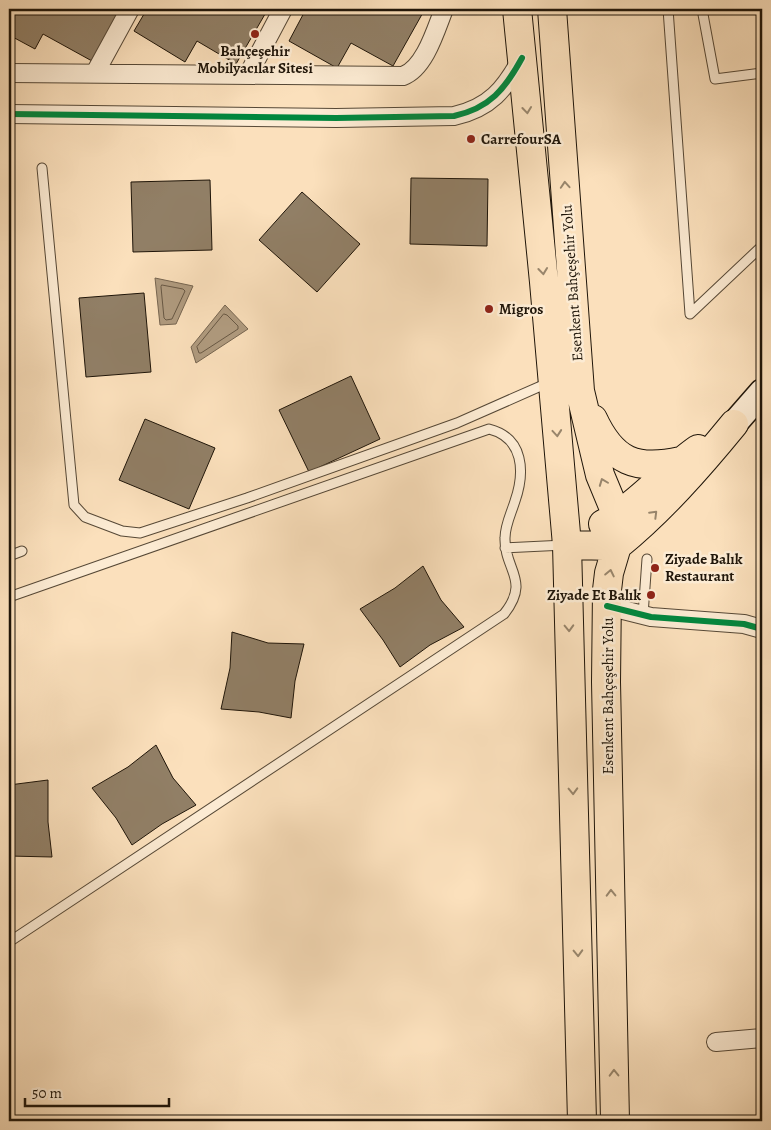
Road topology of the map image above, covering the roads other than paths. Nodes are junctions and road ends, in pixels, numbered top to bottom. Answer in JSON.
{"nodes":[{"id":1,"x":130,"y":9,"type":"edge"},
{"id":2,"x":283,"y":9,"type":"edge"},
{"id":3,"x":444,"y":9,"type":"edge"},
{"id":4,"x":517,"y":9,"type":"edge"},
{"id":5,"x":552,"y":9,"type":"edge"},
{"id":6,"x":668,"y":9,"type":"edge"},
{"id":7,"x":702,"y":9,"type":"edge"},
{"id":8,"x":522,"y":58,"type":"junction"},
{"id":9,"x":9,"y":73,"type":"edge"},
{"id":10,"x":95,"y":73,"type":"junction"},
{"id":11,"x":762,"y":73,"type":"edge"},
{"id":12,"x":248,"y":75,"type":"junction"},
{"id":13,"x":9,"y":114,"type":"edge"},
{"id":14,"x":42,"y":168,"type":"dead end"},
{"id":15,"x":762,"y":246,"type":"edge"},
{"id":16,"x":552,"y":381,"type":"junction"},
{"id":17,"x":580,"y":391,"type":"junction"},
{"id":18,"x":762,"y":392,"type":"edge"},
{"id":19,"x":734,"y":424,"type":"junction"},
{"id":20,"x":681,"y":461,"type":"junction"},
{"id":21,"x":617,"y":516,"type":"junction"},
{"id":22,"x":566,"y":545,"type":"junction"},
{"id":23,"x":617,"y":546,"type":"junction"},
{"id":24,"x":505,"y":548,"type":"junction"},
{"id":25,"x":22,"y":551,"type":"dead end"},
{"id":26,"x":9,"y":556,"type":"edge"},
{"id":27,"x":647,"y":559,"type":"dead end"},
{"id":28,"x":9,"y":597,"type":"edge"},
{"id":29,"x":607,"y":606,"type":"junction"},
{"id":30,"x":643,"y":615,"type":"junction"},
{"id":31,"x":762,"y":629,"type":"edge"},
{"id":32,"x":9,"y":942,"type":"edge"},
{"id":33,"x":762,"y":1038,"type":"edge"},
{"id":34,"x":716,"y":1042,"type":"dead end"},
{"id":35,"x":582,"y":1121,"type":"edge"},
{"id":36,"x":615,"y":1121,"type":"edge"}],
"edges":[{"from":1,"to":10,"type":"street"},
{"from":2,"to":12,"type":"street"},
{"from":3,"to":12,"type":"street"},
{"from":4,"to":8,"type":"main road","name":"Esenkent Bahçeşehir Yolu"},
{"from":17,"to":5,"type":"main road","name":"Esenkent Bahçeşehir Yolu","one_way":true},
{"from":6,"to":15,"type":"lane"},
{"from":7,"to":11,"type":"lane"},
{"from":8,"to":13,"type":"street"},
{"from":8,"to":16,"type":"main road","name":"Esenkent Bahçeşehir Yolu","one_way":true},
{"from":9,"to":10,"type":"street"},
{"from":10,"to":12,"type":"street"},
{"from":14,"to":16,"type":"lane"},
{"from":16,"to":22,"type":"main road","name":"Esenkent Bahçeşehir Yolu","one_way":true},
{"from":17,"to":20,"type":"main road"},
{"from":21,"to":17,"type":"main road","name":"Esenkent Bahçeşehir Yolu","one_way":true},
{"from":18,"to":19,"type":"street"},
{"from":19,"to":20,"type":"main road"},
{"from":23,"to":19,"type":"main road","one_way":true},
{"from":20,"to":21,"type":"main road"},
{"from":21,"to":22,"type":"main road"},
{"from":21,"to":23,"type":"main road","name":"Esenkent Bahçeşehir Yolu"},
{"from":22,"to":23,"type":"main road"},
{"from":22,"to":24,"type":"lane"},
{"from":22,"to":35,"type":"main road","name":"Esenkent Bahçeşehir Yolu","one_way":true},
{"from":29,"to":23,"type":"main road","name":"Esenkent Bahçeşehir Yolu","one_way":true},
{"from":24,"to":28,"type":"lane"},
{"from":24,"to":32,"type":"lane"},
{"from":25,"to":26,"type":"lane"},
{"from":27,"to":30,"type":"lane"},
{"from":29,"to":30,"type":"street"},
{"from":36,"to":29,"type":"main road","name":"Esenkent Bahçeşehir Yolu","one_way":true},
{"from":30,"to":31,"type":"street"},
{"from":33,"to":34,"type":"street"}]}
